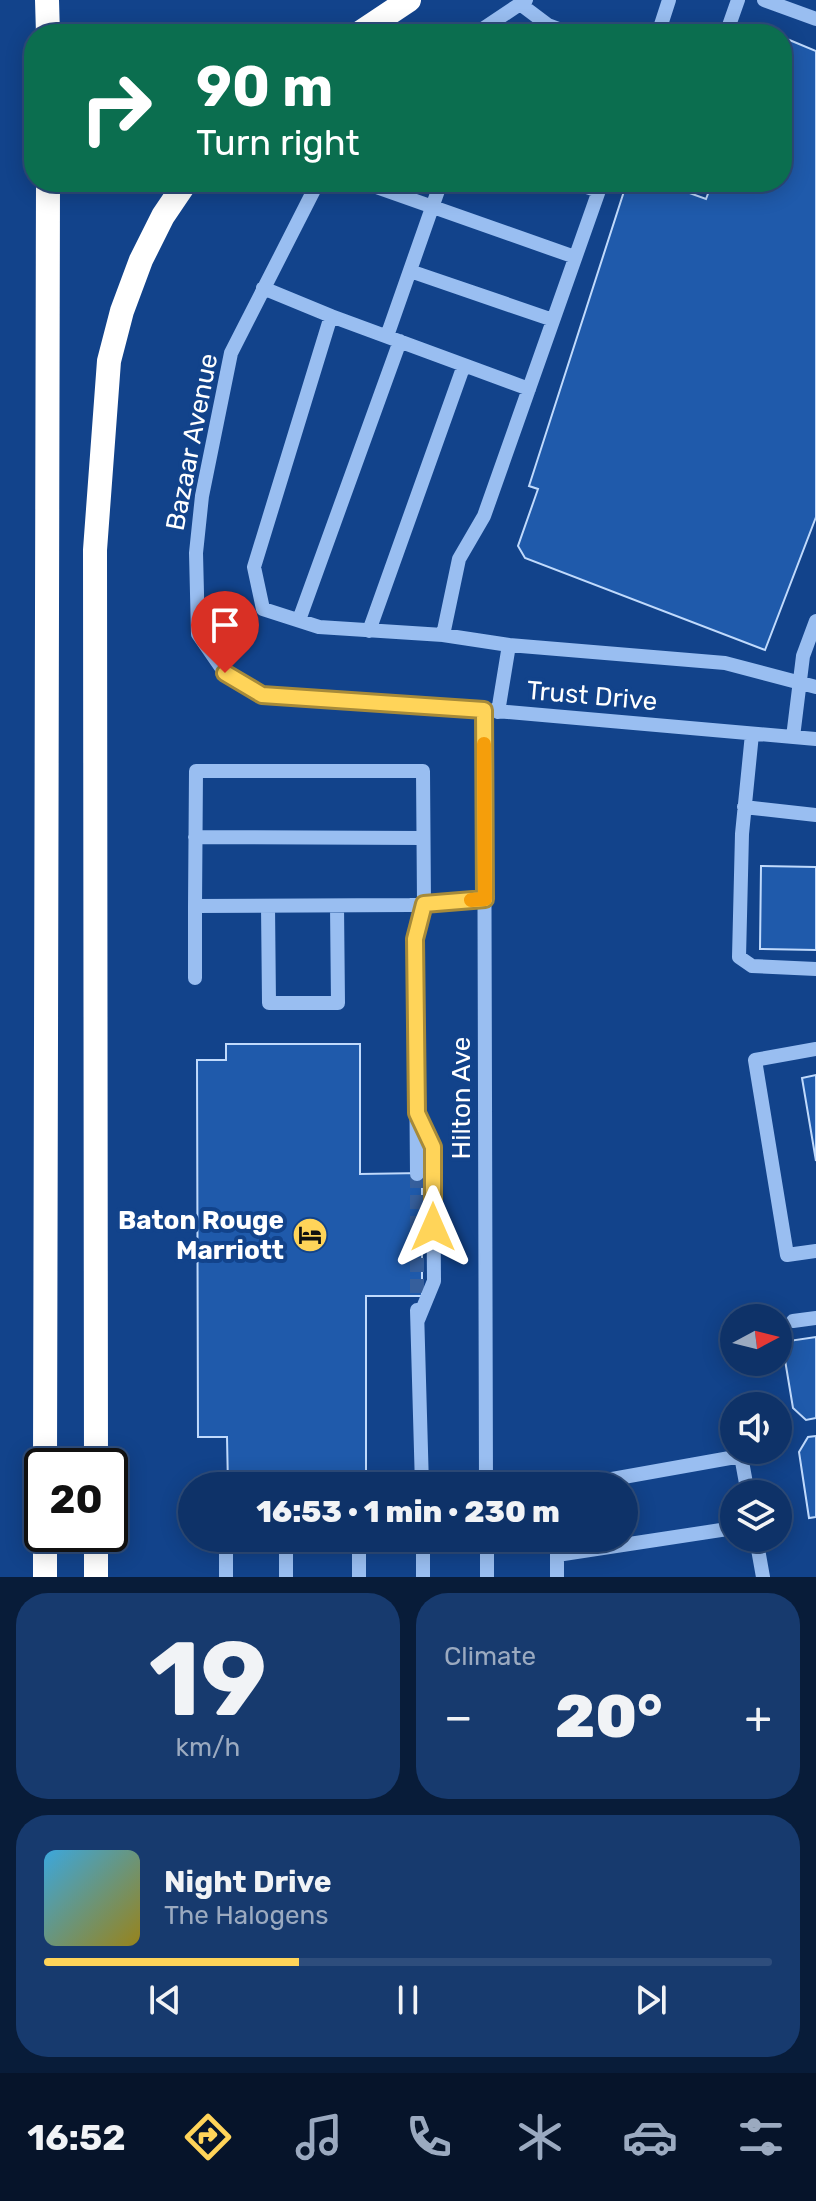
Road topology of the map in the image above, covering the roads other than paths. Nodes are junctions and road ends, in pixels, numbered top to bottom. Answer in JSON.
{"nodes":[{"id":1,"x":47,"y":0,"type":"edge"},
{"id":2,"x":409,"y":0,"type":"edge"},
{"id":3,"x":669,"y":0,"type":"edge"},
{"id":4,"x":738,"y":0,"type":"edge"},
{"id":5,"x":764,"y":0,"type":"edge"},
{"id":6,"x":523,"y":2,"type":"edge"},
{"id":7,"x":816,"y":19,"type":"edge"},
{"id":8,"x":48,"y":24,"type":"edge"},
{"id":9,"x":373,"y":24,"type":"edge"},
{"id":10,"x":490,"y":24,"type":"edge"},
{"id":11,"x":547,"y":24,"type":"edge"},
{"id":12,"x":661,"y":24,"type":"edge"},
{"id":13,"x":730,"y":24,"type":"edge"},
{"id":14,"x":48,"y":192,"type":"edge"},
{"id":15,"x":179,"y":192,"type":"edge"},
{"id":16,"x":313,"y":192,"type":"edge"},
{"id":17,"x":390,"y":192,"type":"edge"},
{"id":18,"x":437,"y":192,"type":"edge"},
{"id":19,"x":598,"y":192,"type":"edge"},
{"id":20,"x":432,"y":207,"type":"junction"},
{"id":21,"x":575,"y":257,"type":"junction"},
{"id":22,"x":410,"y":271,"type":"junction"},
{"id":23,"x":263,"y":288,"type":"junction"},
{"id":24,"x":331,"y":316,"type":"junction"},
{"id":25,"x":553,"y":320,"type":"junction"},
{"id":26,"x":393,"y":339,"type":"junction"},
{"id":27,"x":464,"y":365,"type":"junction"},
{"id":28,"x":529,"y":389,"type":"junction"},
{"id":29,"x":299,"y":620,"type":"junction"},
{"id":30,"x":816,"y":621,"type":"edge"},
{"id":31,"x":369,"y":631,"type":"junction"},
{"id":32,"x":443,"y":635,"type":"junction"},
{"id":33,"x":509,"y":645,"type":"junction"},
{"id":34,"x":225,"y":673,"type":"joint"},
{"id":35,"x":799,"y":683,"type":"junction"},
{"id":36,"x":816,"y":687,"type":"edge"},
{"id":37,"x":491,"y":711,"type":"junction"},
{"id":38,"x":752,"y":734,"type":"junction"},
{"id":39,"x":793,"y":737,"type":"junction"},
{"id":40,"x":816,"y":739,"type":"edge"},
{"id":41,"x":744,"y":807,"type":"junction"},
{"id":42,"x":816,"y":815,"type":"edge"},
{"id":43,"x":195,"y":837,"type":"junction"},
{"id":44,"x":423,"y":838,"type":"junction"},
{"id":45,"x":485,"y":899,"type":"junction"},
{"id":46,"x":424,"y":904,"type":"junction"},
{"id":47,"x":195,"y":906,"type":"junction"},
{"id":48,"x":268,"y":906,"type":"junction"},
{"id":49,"x":337,"y":906,"type":"junction"},
{"id":50,"x":816,"y":969,"type":"edge"},
{"id":51,"x":195,"y":978,"type":"dead end"},
{"id":52,"x":816,"y":1049,"type":"edge"},
{"id":53,"x":417,"y":1113,"type":"junction"},
{"id":54,"x":417,"y":1174,"type":"tunnel mouth"},
{"id":55,"x":816,"y":1251,"type":"edge"},
{"id":56,"x":417,"y":1296,"type":"tunnel mouth"},
{"id":57,"x":816,"y":1318,"type":"edge"},
{"id":58,"x":418,"y":1320,"type":"junction"},
{"id":59,"x":793,"y":1321,"type":"dead end"},
{"id":60,"x":45,"y":1448,"type":"edge"},
{"id":61,"x":96,"y":1448,"type":"edge"},
{"id":62,"x":422,"y":1472,"type":"edge"},
{"id":63,"x":486,"y":1472,"type":"edge"},
{"id":64,"x":638,"y":1474,"type":"edge"},
{"id":65,"x":745,"y":1480,"type":"edge"},
{"id":66,"x":720,"y":1530,"type":"edge"},
{"id":67,"x":45,"y":1552,"type":"edge"},
{"id":68,"x":96,"y":1552,"type":"edge"},
{"id":69,"x":226,"y":1552,"type":"edge"},
{"id":70,"x":286,"y":1552,"type":"edge"},
{"id":71,"x":359,"y":1552,"type":"edge"},
{"id":72,"x":423,"y":1552,"type":"edge"},
{"id":73,"x":487,"y":1552,"type":"edge"},
{"id":74,"x":759,"y":1552,"type":"edge"},
{"id":75,"x":557,"y":1555,"type":"joint"},
{"id":76,"x":45,"y":1577,"type":"edge"},
{"id":77,"x":96,"y":1577,"type":"edge"},
{"id":78,"x":226,"y":1577,"type":"edge"},
{"id":79,"x":286,"y":1577,"type":"edge"},
{"id":80,"x":359,"y":1577,"type":"edge"},
{"id":81,"x":423,"y":1577,"type":"edge"},
{"id":82,"x":487,"y":1577,"type":"edge"},
{"id":83,"x":557,"y":1577,"type":"edge"},
{"id":84,"x":763,"y":1577,"type":"edge"}],
"edges":[{"from":1,"to":8,"type":"highway"},
{"from":2,"to":9,"type":"highway"},
{"from":3,"to":12,"type":"street"},
{"from":4,"to":13,"type":"street"},
{"from":5,"to":7,"type":"street"},
{"from":6,"to":10,"type":"street"},
{"from":6,"to":11,"type":"street"},
{"from":14,"to":60,"type":"highway"},
{"from":15,"to":61,"type":"highway"},
{"from":16,"to":23,"type":"street","name":"Bazaar Avenue"},
{"from":17,"to":20,"type":"street"},
{"from":18,"to":20,"type":"street"},
{"from":19,"to":21,"type":"street"},
{"from":20,"to":21,"type":"street"},
{"from":20,"to":22,"type":"street"},
{"from":21,"to":25,"type":"street"},
{"from":22,"to":25,"type":"street"},
{"from":22,"to":26,"type":"street"},
{"from":23,"to":24,"type":"street"},
{"from":23,"to":34,"type":"street","name":"Bazaar Avenue"},
{"from":24,"to":26,"type":"street"},
{"from":24,"to":29,"type":"street"},
{"from":25,"to":28,"type":"street"},
{"from":26,"to":27,"type":"street"},
{"from":26,"to":29,"type":"street"},
{"from":27,"to":28,"type":"street"},
{"from":27,"to":31,"type":"street"},
{"from":28,"to":32,"type":"street"},
{"from":29,"to":31,"type":"street"},
{"from":30,"to":35,"type":"street"},
{"from":31,"to":32,"type":"street"},
{"from":32,"to":33,"type":"street"},
{"from":33,"to":35,"type":"street"},
{"from":33,"to":37,"type":"street","name":"Hilton Ave"},
{"from":34,"to":37,"type":"street","name":"Trust Drive"},
{"from":35,"to":36,"type":"street"},
{"from":35,"to":39,"type":"street"},
{"from":37,"to":38,"type":"street","name":"Trust Drive"},
{"from":37,"to":45,"type":"street","name":"Hilton Ave"},
{"from":38,"to":39,"type":"street","name":"Trust Drive"},
{"from":38,"to":41,"type":"street"},
{"from":39,"to":40,"type":"street","name":"Trust Drive"},
{"from":41,"to":42,"type":"street"},
{"from":41,"to":50,"type":"street"},
{"from":43,"to":44,"type":"street"},
{"from":43,"to":44,"type":"street"},
{"from":43,"to":47,"type":"street"},
{"from":44,"to":46,"type":"street"},
{"from":45,"to":46,"type":"street"},
{"from":45,"to":63,"type":"street","name":"Hilton Ave"},
{"from":46,"to":49,"type":"street"},
{"from":46,"to":53,"type":"street"},
{"from":47,"to":48,"type":"street"},
{"from":47,"to":51,"type":"street"},
{"from":48,"to":49,"type":"street"},
{"from":48,"to":49,"type":"street"},
{"from":52,"to":55,"type":"street"},
{"from":53,"to":54,"type":"street"},
{"from":53,"to":58,"type":"street"},
{"from":56,"to":58,"type":"street"},
{"from":57,"to":59,"type":"street"},
{"from":58,"to":62,"type":"street"},
{"from":64,"to":65,"type":"street"},
{"from":66,"to":75,"type":"street"},
{"from":67,"to":76,"type":"highway"},
{"from":68,"to":77,"type":"highway"},
{"from":69,"to":78,"type":"street"},
{"from":70,"to":79,"type":"street"},
{"from":71,"to":80,"type":"street"},
{"from":72,"to":81,"type":"street"},
{"from":73,"to":82,"type":"street"},
{"from":74,"to":84,"type":"street"},
{"from":75,"to":83,"type":"street"}]}
